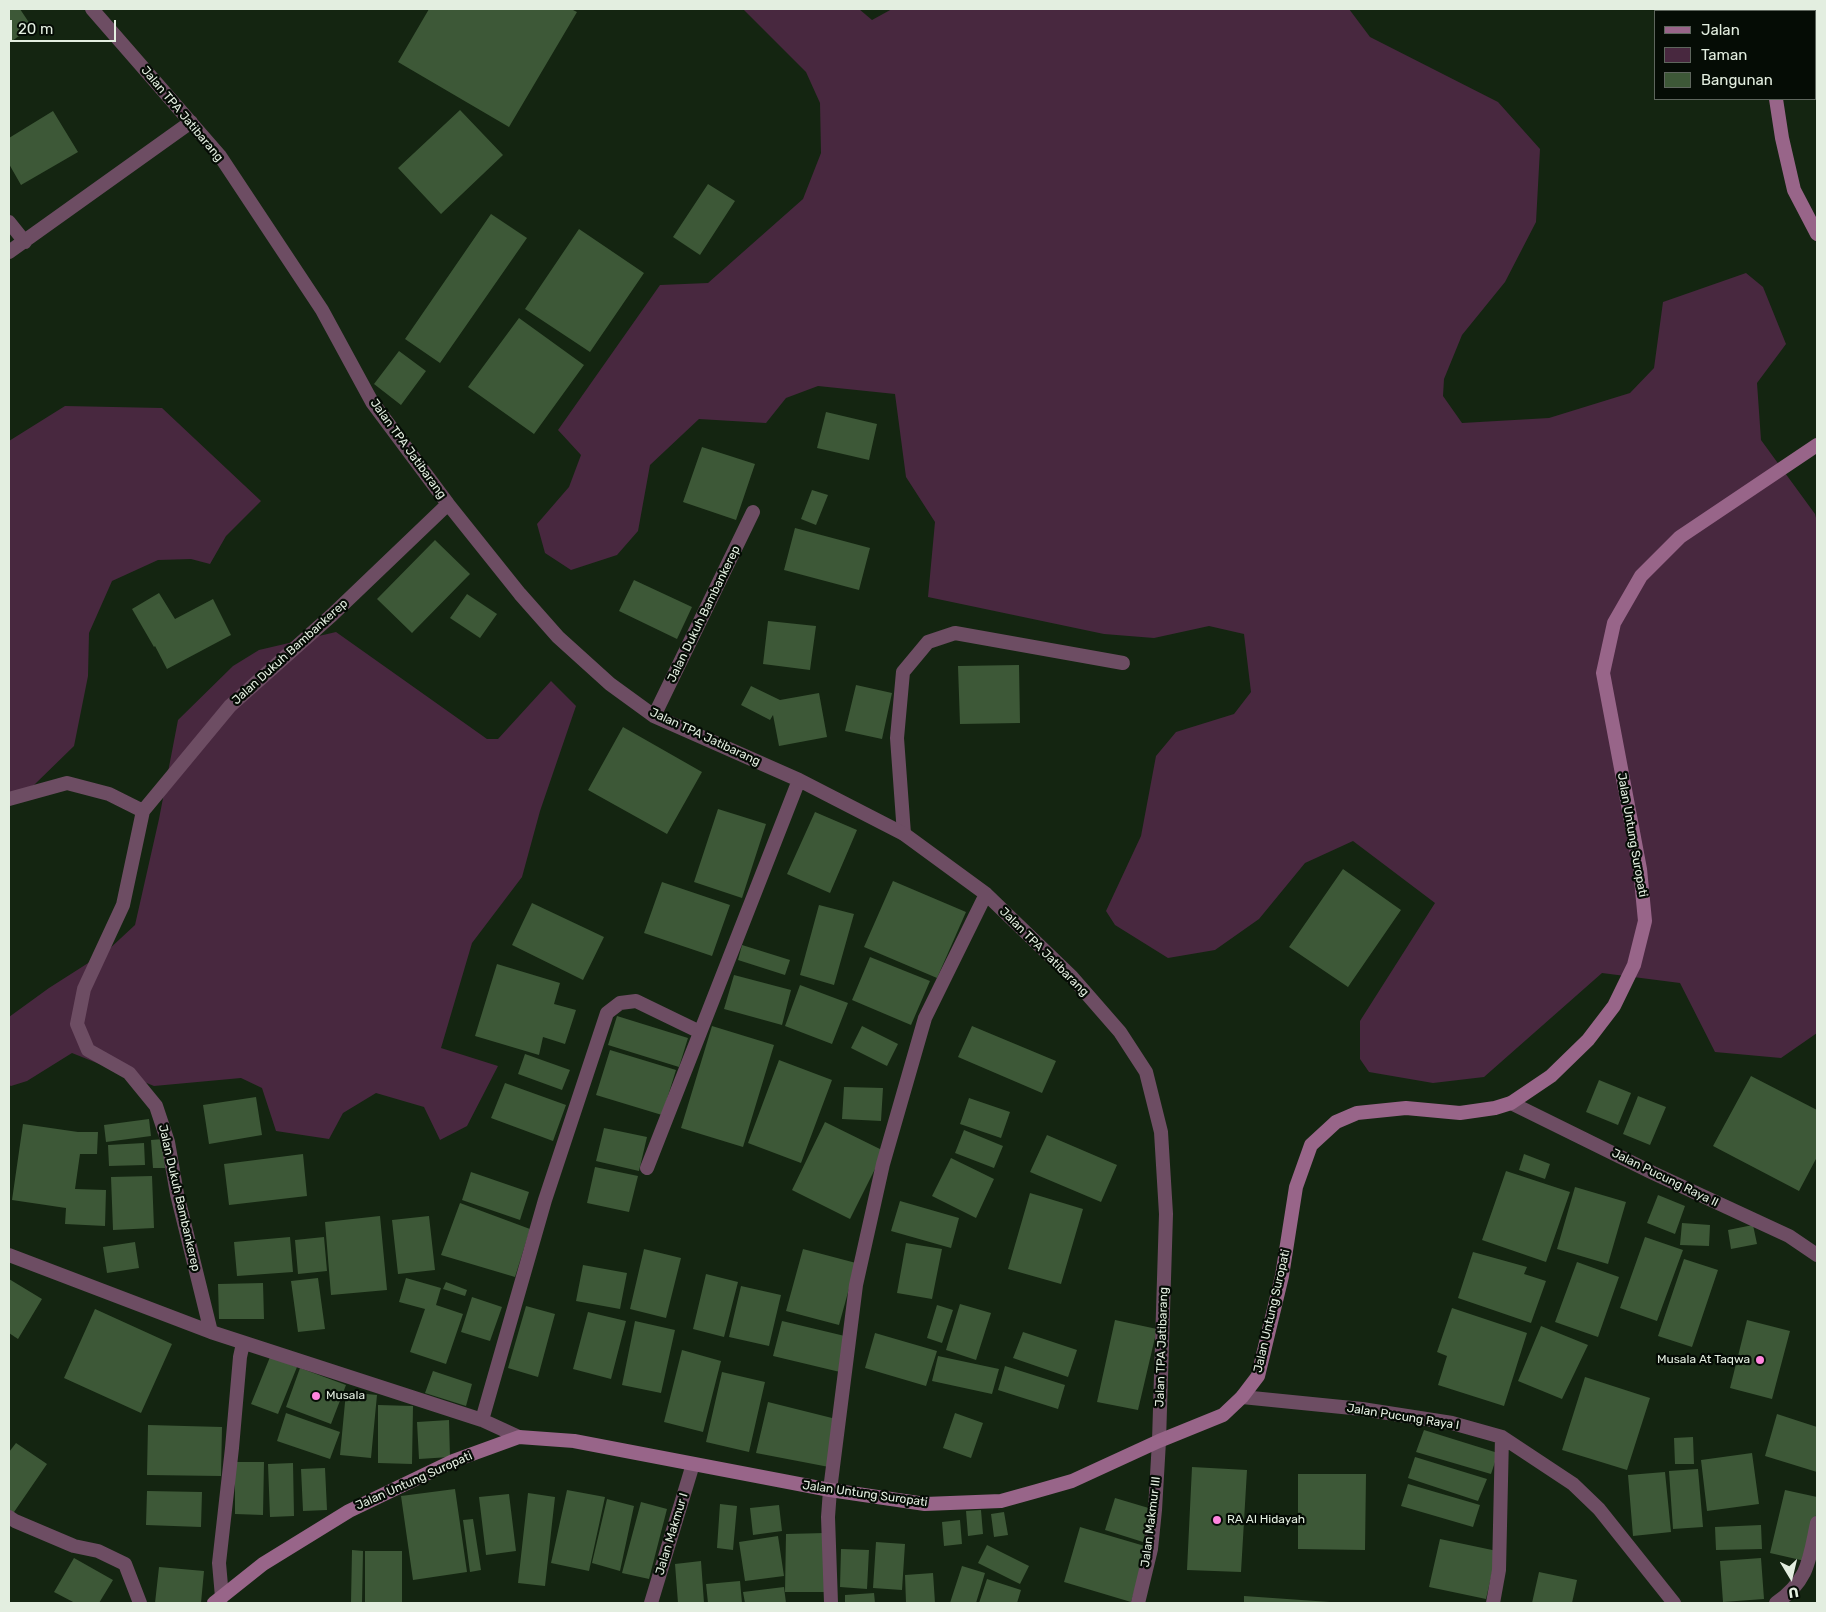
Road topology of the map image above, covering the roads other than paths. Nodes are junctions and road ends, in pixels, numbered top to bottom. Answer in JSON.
{"nodes":[{"id":1,"x":92,"y":9,"type":"edge"},
{"id":2,"x":1776,"y":100,"type":"edge"},
{"id":3,"x":191,"y":122,"type":"junction"},
{"id":4,"x":9,"y":222,"type":"edge"},
{"id":5,"x":1817,"y":234,"type":"edge"},
{"id":6,"x":25,"y":242,"type":"junction"},
{"id":7,"x":9,"y":252,"type":"edge"},
{"id":8,"x":1817,"y":445,"type":"edge"},
{"id":9,"x":448,"y":504,"type":"junction"},
{"id":10,"x":754,"y":512,"type":"dead end"},
{"id":11,"x":1123,"y":663,"type":"dead end"},
{"id":12,"x":654,"y":716,"type":"junction"},
{"id":13,"x":799,"y":780,"type":"junction"},
{"id":14,"x":9,"y":799,"type":"edge"},
{"id":15,"x":143,"y":812,"type":"junction"},
{"id":16,"x":904,"y":834,"type":"junction"},
{"id":17,"x":986,"y":894,"type":"junction"},
{"id":18,"x":700,"y":1032,"type":"junction"},
{"id":19,"x":1511,"y":1103,"type":"junction"},
{"id":20,"x":647,"y":1168,"type":"dead end"},
{"id":21,"x":9,"y":1255,"type":"edge"},
{"id":22,"x":1817,"y":1256,"type":"edge"},
{"id":23,"x":211,"y":1332,"type":"junction"},
{"id":24,"x":245,"y":1343,"type":"junction"},
{"id":25,"x":1242,"y":1398,"type":"junction"},
{"id":26,"x":482,"y":1420,"type":"junction"},
{"id":27,"x":519,"y":1437,"type":"junction"},
{"id":28,"x":1502,"y":1437,"type":"junction"},
{"id":29,"x":1159,"y":1441,"type":"junction"},
{"id":30,"x":693,"y":1464,"type":"junction"},
{"id":31,"x":830,"y":1490,"type":"junction"},
{"id":32,"x":9,"y":1517,"type":"edge"},
{"id":33,"x":1817,"y":1524,"type":"edge"},
{"id":34,"x":218,"y":1600,"type":"edge"},
{"id":35,"x":140,"y":1603,"type":"edge"},
{"id":36,"x":651,"y":1603,"type":"edge"},
{"id":37,"x":831,"y":1603,"type":"edge"},
{"id":38,"x":1138,"y":1603,"type":"edge"},
{"id":39,"x":1493,"y":1603,"type":"edge"},
{"id":40,"x":1674,"y":1603,"type":"edge"},
{"id":41,"x":1776,"y":1603,"type":"edge"}],
"edges":[{"from":1,"to":3,"type":"street","name":"Jalan TPA Jatibarang"},
{"from":2,"to":5,"type":"main road"},
{"from":3,"to":6,"type":"street"},
{"from":3,"to":9,"type":"street","name":"Jalan TPA Jatibarang"},
{"from":4,"to":6,"type":"street"},
{"from":6,"to":7,"type":"street"},
{"from":8,"to":19,"type":"main road","name":"Jalan Untung Suropati"},
{"from":9,"to":12,"type":"street","name":"Jalan TPA Jatibarang"},
{"from":9,"to":15,"type":"street","name":"Jalan Dukuh Bambankerep"},
{"from":10,"to":12,"type":"street","name":"Jalan Dukuh Bambankerep"},
{"from":11,"to":16,"type":"street"},
{"from":12,"to":13,"type":"street","name":"Jalan TPA Jatibarang"},
{"from":13,"to":16,"type":"street","name":"Jalan TPA Jatibarang"},
{"from":13,"to":18,"type":"street"},
{"from":14,"to":15,"type":"street"},
{"from":15,"to":23,"type":"street","name":"Jalan Dukuh Bambankerep"},
{"from":16,"to":17,"type":"street","name":"Jalan TPA Jatibarang"},
{"from":17,"to":29,"type":"street","name":"Jalan TPA Jatibarang"},
{"from":17,"to":31,"type":"street"},
{"from":18,"to":20,"type":"street"},
{"from":18,"to":26,"type":"street"},
{"from":19,"to":22,"type":"street","name":"Jalan Pucung Raya II"},
{"from":19,"to":25,"type":"main road","name":"Jalan Untung Suropati"},
{"from":21,"to":23,"type":"street"},
{"from":23,"to":24,"type":"street"},
{"from":24,"to":26,"type":"street"},
{"from":24,"to":34,"type":"street"},
{"from":25,"to":28,"type":"street","name":"Jalan Pucung Raya I"},
{"from":25,"to":29,"type":"main road","name":"Jalan Untung Suropati"},
{"from":26,"to":27,"type":"street"},
{"from":27,"to":30,"type":"main road","name":"Jalan Untung Suropati"},
{"from":27,"to":34,"type":"main road","name":"Jalan Untung Suropati"},
{"from":28,"to":39,"type":"street"},
{"from":28,"to":40,"type":"street","name":"Jalan Pucung Raya I"},
{"from":29,"to":31,"type":"main road","name":"Jalan Untung Suropati"},
{"from":29,"to":38,"type":"street","name":"Jalan Makmur III"},
{"from":30,"to":31,"type":"main road","name":"Jalan Untung Suropati"},
{"from":30,"to":36,"type":"street","name":"Jalan Makmur I"},
{"from":31,"to":37,"type":"street"},
{"from":32,"to":35,"type":"street"},
{"from":33,"to":41,"type":"street"}]}
